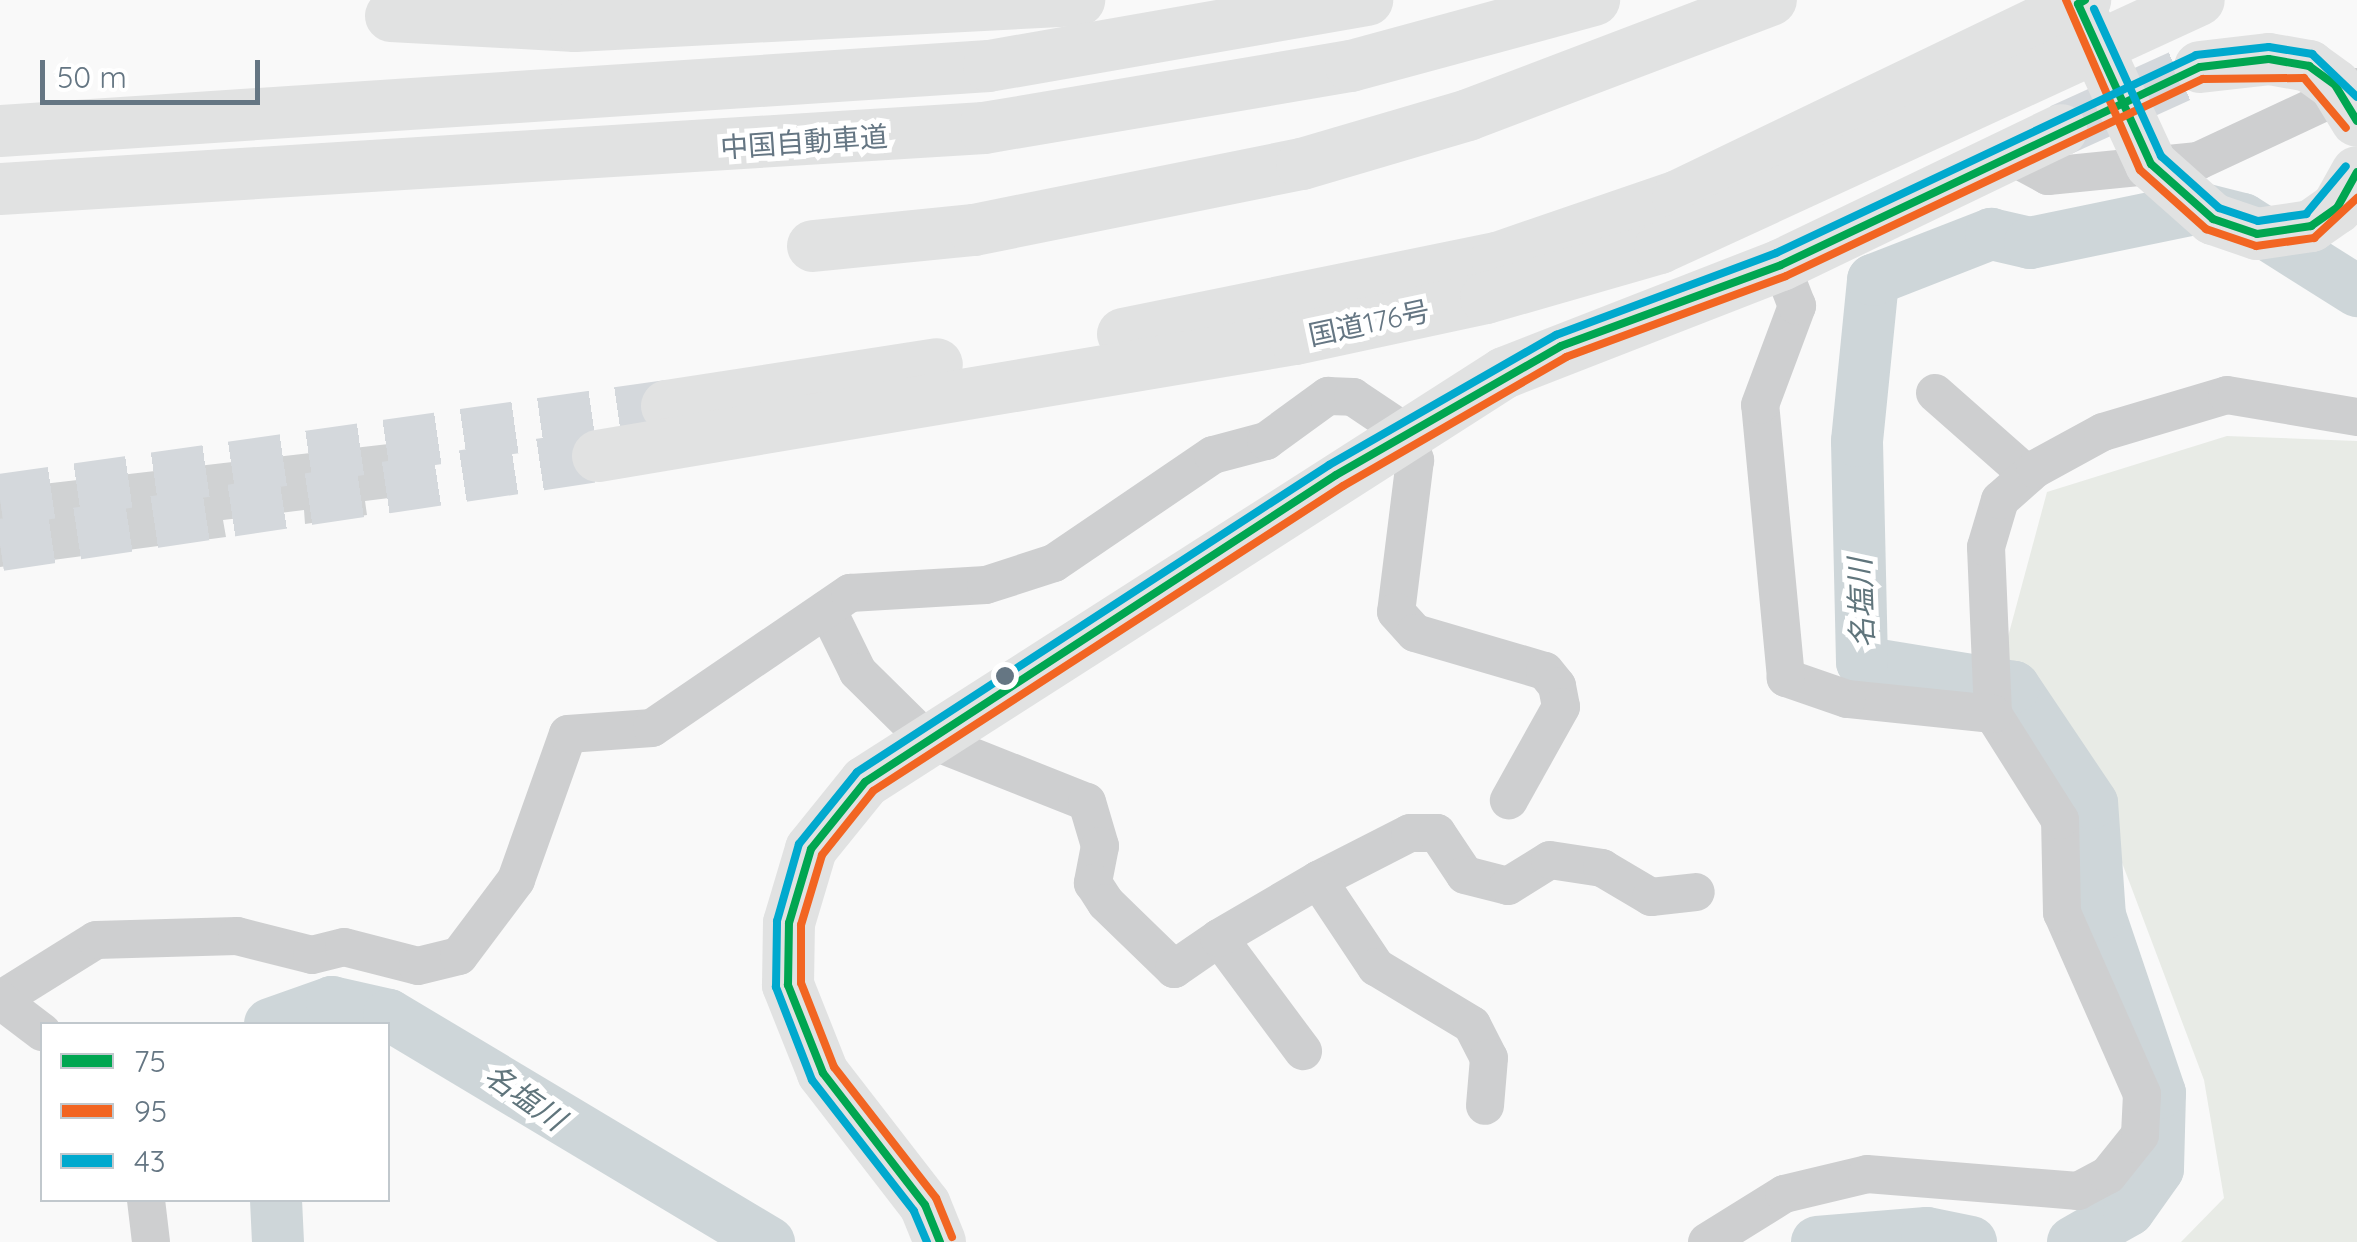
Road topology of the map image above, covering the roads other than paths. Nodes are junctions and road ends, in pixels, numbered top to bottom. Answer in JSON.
{"nodes":[{"id":1,"x":1078,"y":0,"type":"edge"},
{"id":2,"x":1367,"y":0,"type":"edge"},
{"id":3,"x":1594,"y":0,"type":"edge"},
{"id":4,"x":1770,"y":0,"type":"edge"},
{"id":5,"x":2200,"y":0,"type":"edge"},
{"id":6,"x":576,"y":13,"type":"edge"},
{"id":7,"x":2084,"y":13,"type":"edge"},
{"id":8,"x":392,"y":16,"type":"dead end"},
{"id":9,"x":2200,"y":67,"type":"tunnel mouth"},
{"id":10,"x":2341,"y":81,"type":"edge"},
{"id":11,"x":2357,"y":121,"type":"edge"},
{"id":12,"x":2061,"y":130,"type":"tunnel mouth"},
{"id":13,"x":0,"y":131,"type":"edge"},
{"id":14,"x":2011,"y":156,"type":"junction"},
{"id":15,"x":2357,"y":172,"type":"edge"},
{"id":16,"x":0,"y":189,"type":"edge"},
{"id":17,"x":813,"y":246,"type":"dead end"},
{"id":18,"x":1781,"y":265,"type":"junction"},
{"id":19,"x":1935,"y":393,"type":"dead end"},
{"id":20,"x":667,"y":406,"type":"tunnel mouth"},
{"id":21,"x":2357,"y":417,"type":"edge"},
{"id":22,"x":1405,"y":432,"type":"junction"},
{"id":23,"x":598,"y":456,"type":"tunnel mouth"},
{"id":24,"x":2028,"y":475,"type":"junction"},
{"id":25,"x":827,"y":609,"type":"junction"},
{"id":26,"x":1993,"y":714,"type":"junction"},
{"id":27,"x":926,"y":738,"type":"junction"},
{"id":28,"x":1510,"y":800,"type":"dead end"},
{"id":29,"x":1318,"y":880,"type":"junction"},
{"id":30,"x":1696,"y":892,"type":"dead end"},
{"id":31,"x":1220,"y":938,"type":"junction"},
{"id":32,"x":40,"y":1030,"type":"edge"},
{"id":33,"x":1303,"y":1051,"type":"dead end"},
{"id":34,"x":1486,"y":1106,"type":"dead end"},
{"id":35,"x":146,"y":1202,"type":"edge"},
{"id":36,"x":152,"y":1242,"type":"edge"},
{"id":37,"x":940,"y":1242,"type":"edge"},
{"id":38,"x":1707,"y":1242,"type":"edge"}],
"edges":[{"from":1,"to":6,"type":"highway"},
{"from":2,"to":13,"type":"highway"},
{"from":3,"to":16,"type":"highway","name":"中国自動車道"},
{"from":4,"to":17,"type":"highway"},
{"from":5,"to":7,"type":"highway","name":"国道176号"},
{"from":6,"to":8,"type":"highway"},
{"from":7,"to":15,"type":"highway"},
{"from":7,"to":20,"type":"highway","name":"国道176号"},
{"from":7,"to":23,"type":"highway","name":"国道176号"},
{"from":9,"to":10,"type":"highway"},
{"from":10,"to":11,"type":"highway"},
{"from":10,"to":14,"type":"street"},
{"from":12,"to":14,"type":"highway"},
{"from":14,"to":18,"type":"highway"},
{"from":18,"to":22,"type":"highway"},
{"from":18,"to":26,"type":"street"},
{"from":19,"to":24,"type":"street"},
{"from":21,"to":24,"type":"street"},
{"from":22,"to":25,"type":"street"},
{"from":22,"to":27,"type":"highway"},
{"from":22,"to":28,"type":"street"},
{"from":24,"to":26,"type":"street"},
{"from":25,"to":27,"type":"street"},
{"from":25,"to":32,"type":"street"},
{"from":26,"to":38,"type":"street"},
{"from":27,"to":31,"type":"street"},
{"from":27,"to":37,"type":"highway"},
{"from":29,"to":30,"type":"street"},
{"from":29,"to":31,"type":"street"},
{"from":29,"to":34,"type":"street"},
{"from":31,"to":33,"type":"street"},
{"from":35,"to":36,"type":"street"}]}
